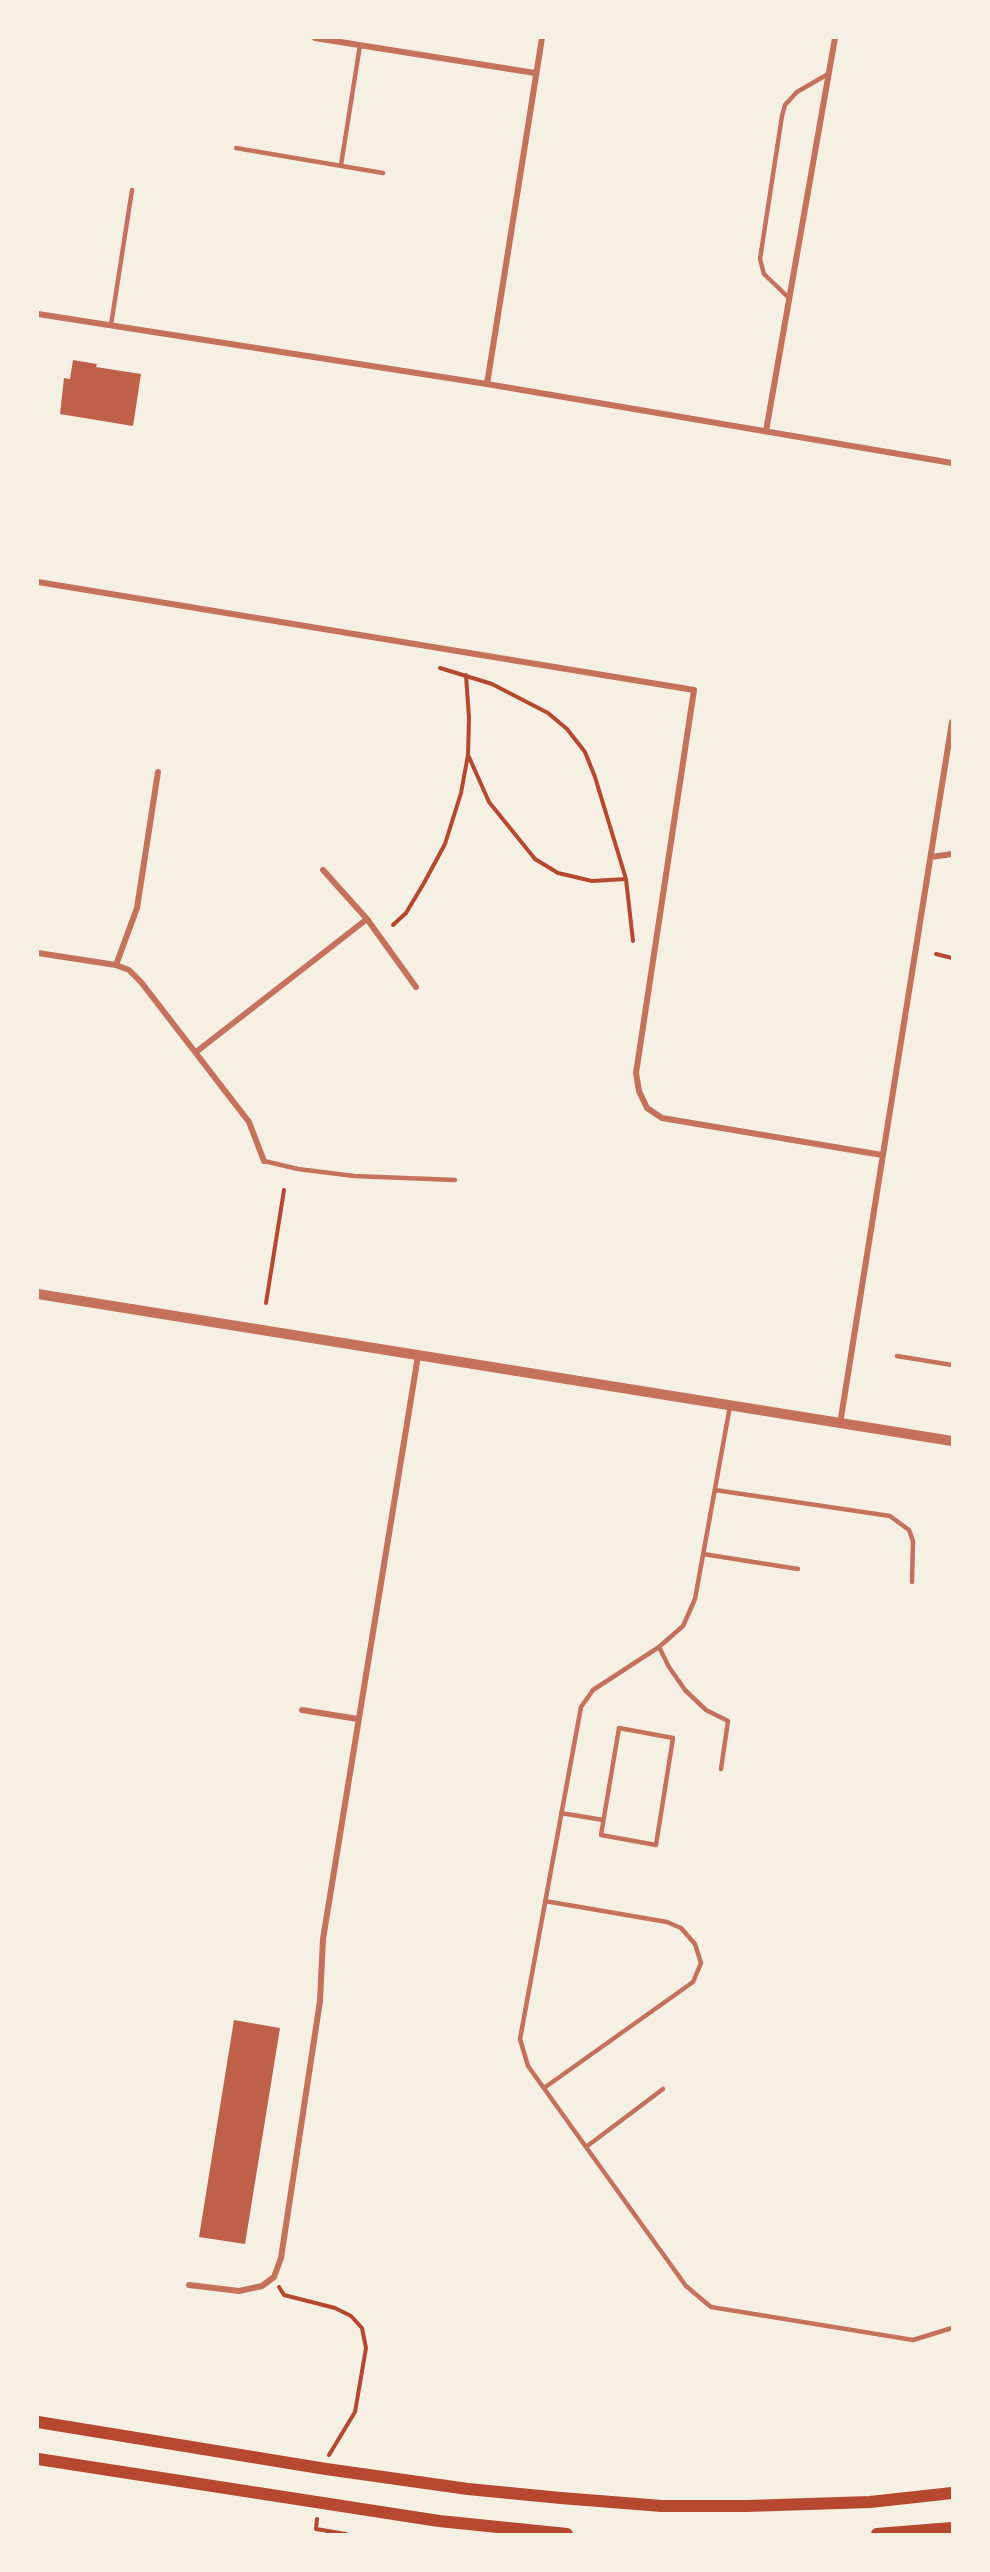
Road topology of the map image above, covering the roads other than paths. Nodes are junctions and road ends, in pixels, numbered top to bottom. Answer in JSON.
{"nodes":[{"id":1,"x":315,"y":38,"type":"edge"},
{"id":2,"x":542,"y":38,"type":"edge"},
{"id":3,"x":835,"y":38,"type":"edge"},
{"id":4,"x":360,"y":45,"type":"junction"},
{"id":5,"x":536,"y":74,"type":"junction"},
{"id":6,"x":828,"y":74,"type":"junction"},
{"id":7,"x":236,"y":148,"type":"dead end"},
{"id":8,"x":341,"y":165,"type":"junction"},
{"id":9,"x":383,"y":173,"type":"dead end"},
{"id":10,"x":132,"y":190,"type":"dead end"},
{"id":11,"x":789,"y":299,"type":"junction"},
{"id":12,"x":38,"y":314,"type":"edge"},
{"id":13,"x":111,"y":325,"type":"junction"},
{"id":14,"x":488,"y":384,"type":"junction"},
{"id":15,"x":766,"y":431,"type":"junction"},
{"id":16,"x":952,"y":463,"type":"edge"},
{"id":17,"x":38,"y":582,"type":"edge"},
{"id":18,"x":952,"y":722,"type":"edge"},
{"id":19,"x":158,"y":772,"type":"dead end"},
{"id":20,"x":952,"y":854,"type":"edge"},
{"id":21,"x":931,"y":857,"type":"junction"},
{"id":22,"x":323,"y":870,"type":"dead end"},
{"id":23,"x":367,"y":919,"type":"junction"},
{"id":24,"x":38,"y":953,"type":"edge"},
{"id":25,"x":116,"y":965,"type":"junction"},
{"id":26,"x":416,"y":987,"type":"dead end"},
{"id":27,"x":196,"y":1052,"type":"junction"},
{"id":28,"x":882,"y":1155,"type":"junction"},
{"id":29,"x":264,"y":1161,"type":"joint"},
{"id":30,"x":455,"y":1180,"type":"dead end"},
{"id":31,"x":38,"y":1294,"type":"edge"},
{"id":32,"x":418,"y":1356,"type":"junction"},
{"id":33,"x":897,"y":1356,"type":"dead end"},
{"id":34,"x":952,"y":1365,"type":"edge"},
{"id":35,"x":730,"y":1406,"type":"junction"},
{"id":36,"x":840,"y":1424,"type":"junction"},
{"id":37,"x":952,"y":1441,"type":"edge"},
{"id":38,"x":715,"y":1490,"type":"junction"},
{"id":39,"x":703,"y":1554,"type":"junction"},
{"id":40,"x":798,"y":1569,"type":"dead end"},
{"id":41,"x":912,"y":1582,"type":"dead end"},
{"id":42,"x":659,"y":1647,"type":"junction"},
{"id":43,"x":302,"y":1710,"type":"dead end"},
{"id":44,"x":358,"y":1719,"type":"junction"},
{"id":45,"x":721,"y":1769,"type":"dead end"},
{"id":46,"x":561,"y":1813,"type":"junction"},
{"id":47,"x":603,"y":1820,"type":"junction"},
{"id":48,"x":545,"y":1901,"type":"junction"},
{"id":49,"x":544,"y":2088,"type":"junction"},
{"id":50,"x":663,"y":2089,"type":"dead end"},
{"id":51,"x":586,"y":2147,"type":"junction"},
{"id":52,"x":189,"y":2285,"type":"dead end"},
{"id":53,"x":952,"y":2328,"type":"edge"},
{"id":54,"x":38,"y":2422,"type":"edge"},
{"id":55,"x":38,"y":2459,"type":"edge"},
{"id":56,"x":952,"y":2493,"type":"edge"},
{"id":57,"x":952,"y":2528,"type":"edge"},
{"id":58,"x":567,"y":2535,"type":"edge"},
{"id":59,"x":877,"y":2535,"type":"edge"}],
"edges":[{"from":1,"to":4,"type":"street"},
{"from":2,"to":5,"type":"street"},
{"from":3,"to":6,"type":"street"},
{"from":4,"to":5,"type":"street"},
{"from":4,"to":8,"type":"lane"},
{"from":5,"to":14,"type":"street"},
{"from":6,"to":11,"type":"street"},
{"from":6,"to":11,"type":"lane"},
{"from":7,"to":8,"type":"lane"},
{"from":8,"to":9,"type":"lane"},
{"from":10,"to":13,"type":"lane"},
{"from":11,"to":15,"type":"street"},
{"from":12,"to":13,"type":"street"},
{"from":13,"to":14,"type":"street"},
{"from":14,"to":15,"type":"street"},
{"from":15,"to":16,"type":"street"},
{"from":17,"to":28,"type":"street"},
{"from":18,"to":21,"type":"street"},
{"from":19,"to":25,"type":"street"},
{"from":20,"to":21,"type":"street"},
{"from":21,"to":28,"type":"street"},
{"from":22,"to":23,"type":"street"},
{"from":23,"to":26,"type":"street"},
{"from":23,"to":27,"type":"street"},
{"from":24,"to":25,"type":"street"},
{"from":25,"to":27,"type":"street"},
{"from":27,"to":29,"type":"street"},
{"from":28,"to":36,"type":"street"},
{"from":29,"to":30,"type":"lane"},
{"from":31,"to":32,"type":"street"},
{"from":32,"to":35,"type":"street"},
{"from":32,"to":44,"type":"street"},
{"from":33,"to":34,"type":"lane"},
{"from":35,"to":36,"type":"street"},
{"from":35,"to":38,"type":"lane"},
{"from":36,"to":37,"type":"street"},
{"from":38,"to":39,"type":"lane"},
{"from":38,"to":41,"type":"lane"},
{"from":39,"to":40,"type":"lane"},
{"from":39,"to":42,"type":"lane"},
{"from":42,"to":45,"type":"lane"},
{"from":42,"to":46,"type":"lane"},
{"from":43,"to":44,"type":"street"},
{"from":44,"to":52,"type":"street"},
{"from":46,"to":47,"type":"lane"},
{"from":46,"to":48,"type":"lane"},
{"from":47,"to":47,"type":"lane"},
{"from":48,"to":49,"type":"lane"},
{"from":48,"to":49,"type":"lane"},
{"from":49,"to":51,"type":"lane"},
{"from":50,"to":51,"type":"lane"},
{"from":51,"to":53,"type":"lane"},
{"from":54,"to":56,"type":"main road"},
{"from":55,"to":58,"type":"main road"},
{"from":57,"to":59,"type":"main road"}]}
